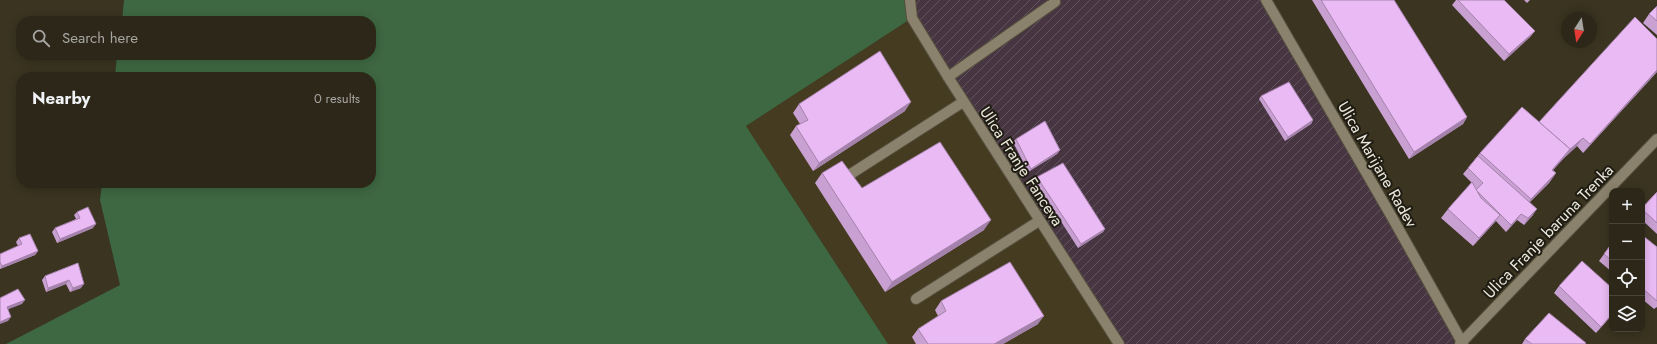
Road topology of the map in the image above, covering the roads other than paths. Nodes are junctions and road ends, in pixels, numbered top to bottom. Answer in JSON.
{"nodes":[{"id":1,"x":910,"y":0,"type":"edge"},
{"id":2,"x":1054,"y":0,"type":"edge"},
{"id":3,"x":1266,"y":0,"type":"edge"},
{"id":4,"x":948,"y":77,"type":"junction"},
{"id":5,"x":963,"y":102,"type":"junction"},
{"id":6,"x":1657,"y":139,"type":"edge"},
{"id":7,"x":846,"y":177,"type":"edge"},
{"id":8,"x":1039,"y":221,"type":"junction"},
{"id":9,"x":916,"y":299,"type":"dead end"},
{"id":10,"x":1119,"y":344,"type":"edge"},
{"id":11,"x":1462,"y":344,"type":"edge"}],
"edges":[{"from":1,"to":4,"type":"street","name":"Ulica Franje Fanceva"},
{"from":2,"to":4,"type":"street"},
{"from":3,"to":11,"type":"street","name":"Ulica Marijane Radev"},
{"from":4,"to":5,"type":"street","name":"Ulica Franje Fanceva"},
{"from":5,"to":7,"type":"street"},
{"from":5,"to":8,"type":"street","name":"Ulica Franje Fanceva"},
{"from":6,"to":11,"type":"street","name":"Ulica Franje baruna Trenka"},
{"from":8,"to":9,"type":"street"},
{"from":8,"to":10,"type":"street","name":"Ulica Franje Fanceva"}]}
